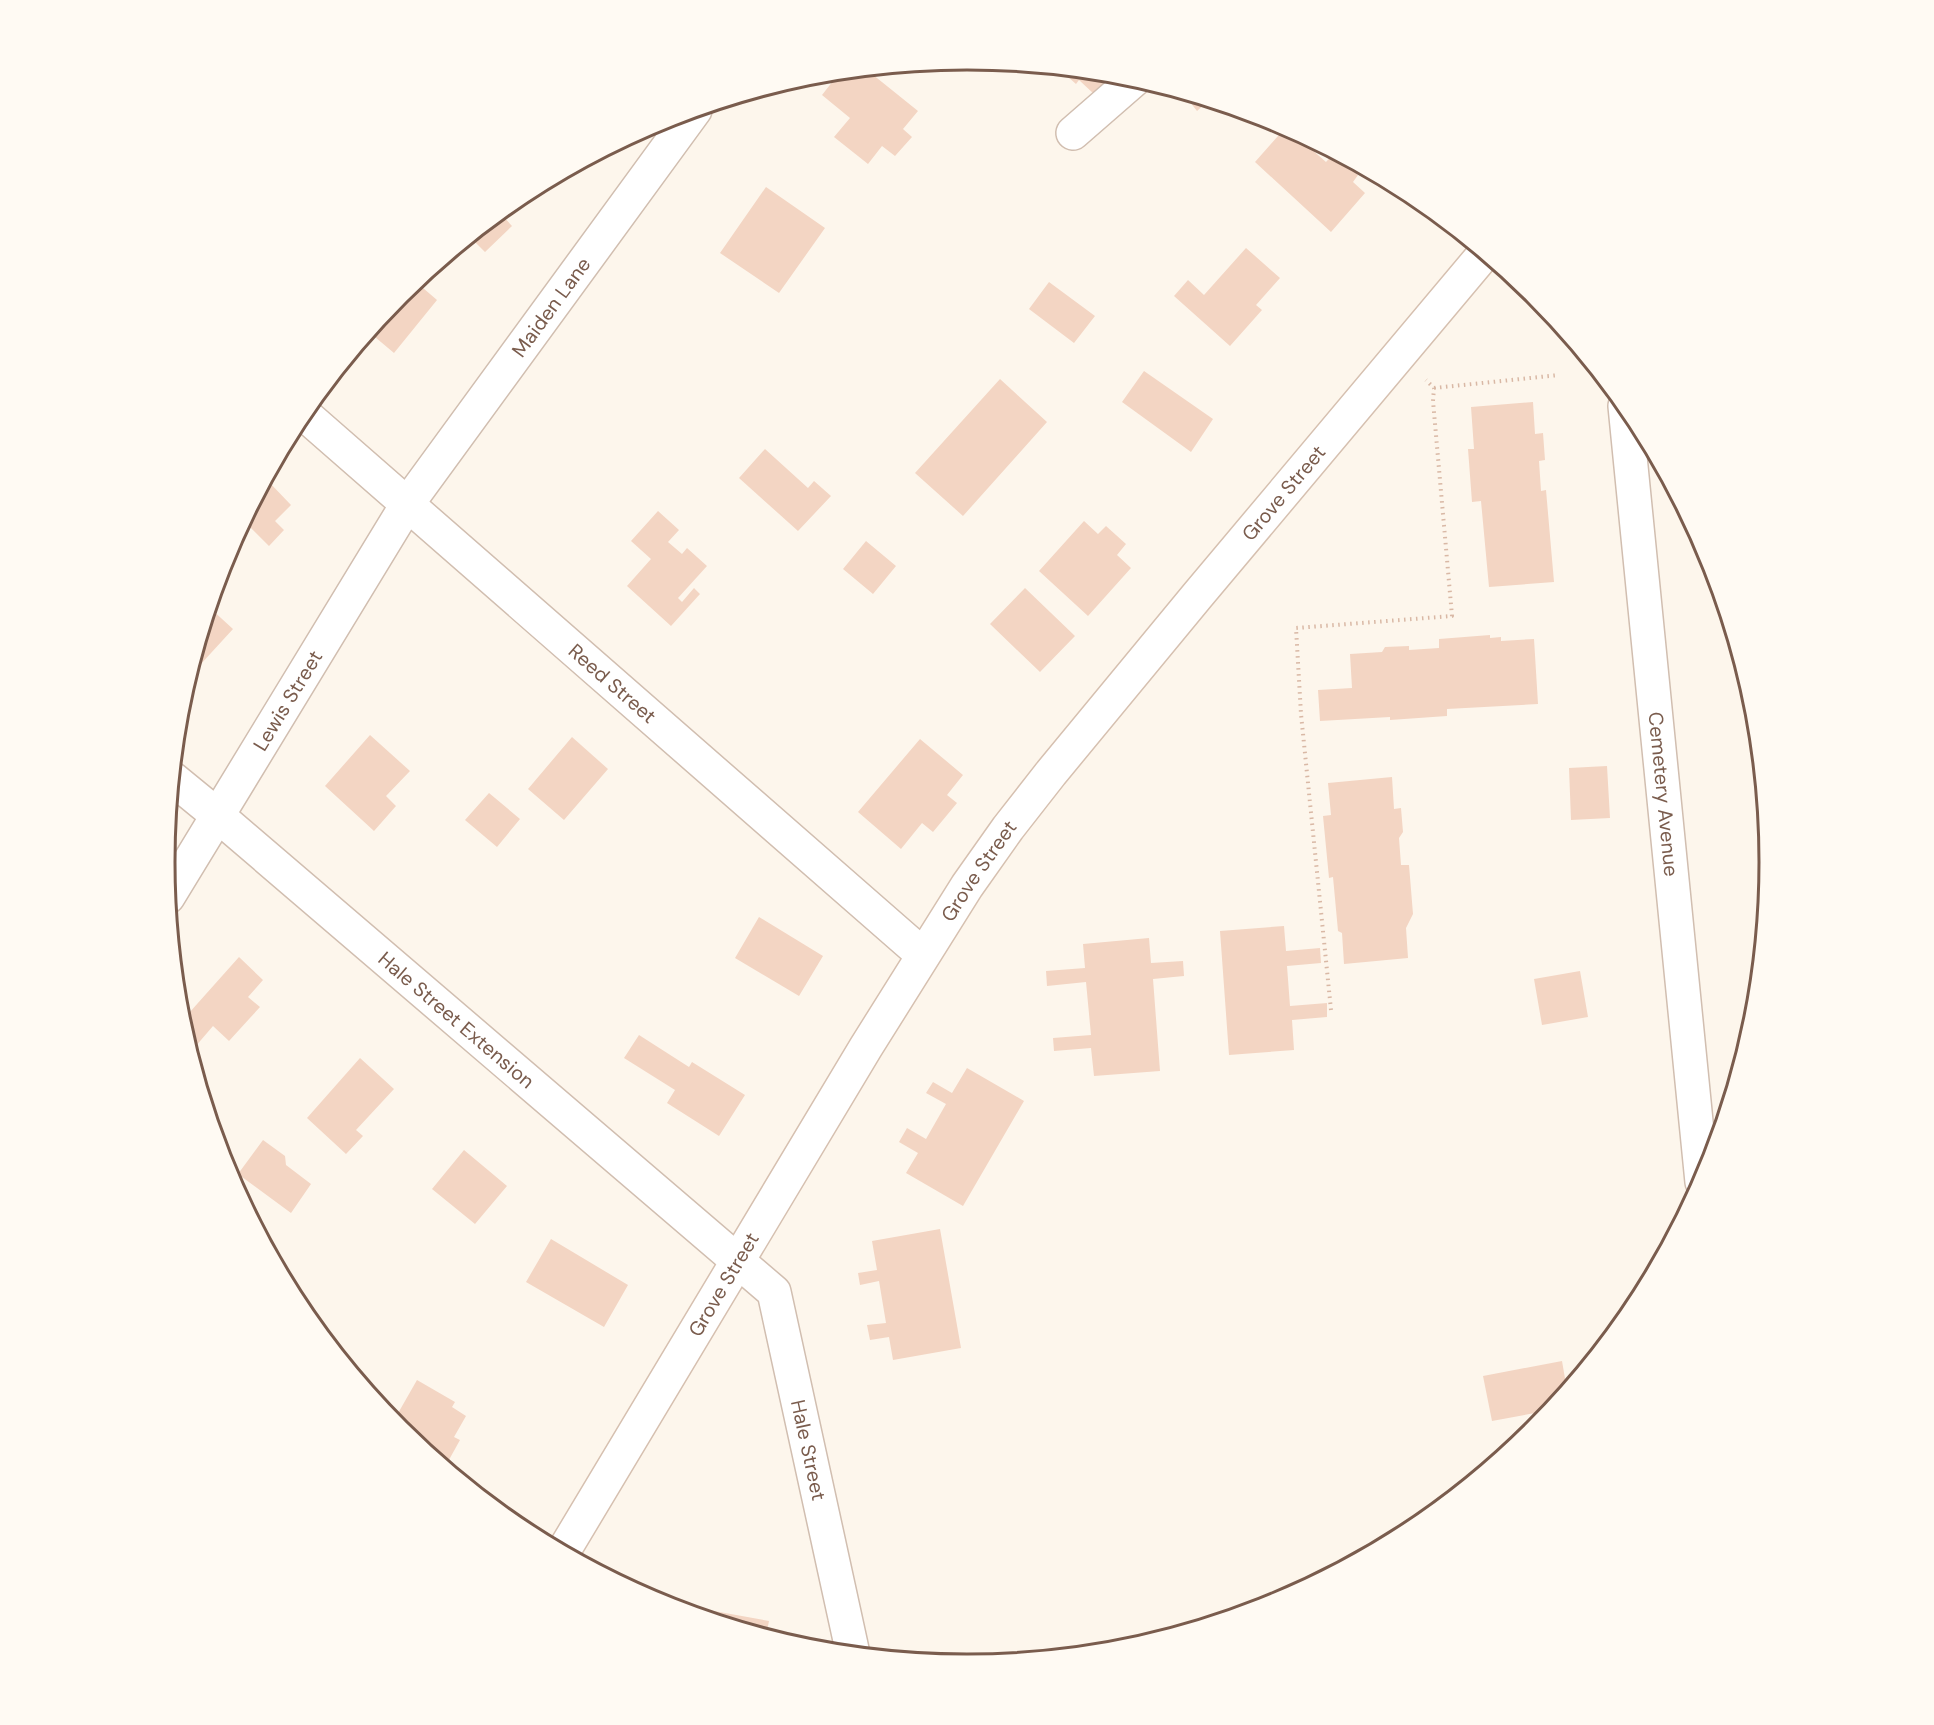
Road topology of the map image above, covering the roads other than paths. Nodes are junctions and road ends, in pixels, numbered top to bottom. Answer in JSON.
{"nodes":[{"id":1,"x":1126,"y":87,"type":"edge"},
{"id":2,"x":686,"y":123,"type":"edge"},
{"id":3,"x":1073,"y":133,"type":"dead end"},
{"id":4,"x":1480,"y":259,"type":"edge"},
{"id":5,"x":311,"y":419,"type":"edge"},
{"id":6,"x":1627,"y":423,"type":"edge"},
{"id":7,"x":408,"y":503,"type":"junction"},
{"id":8,"x":180,"y":784,"type":"edge"},
{"id":9,"x":217,"y":814,"type":"junction"},
{"id":10,"x":176,"y":884,"type":"edge"},
{"id":11,"x":923,"y":955,"type":"junction"},
{"id":12,"x":1700,"y":1163,"type":"edge"},
{"id":13,"x":739,"y":1262,"type":"junction"},
{"id":14,"x":567,"y":1546,"type":"edge"},
{"id":15,"x":851,"y":1646,"type":"edge"}],
"edges":[{"from":1,"to":3,"type":"street"},
{"from":2,"to":7,"type":"street","name":"Maiden Lane"},
{"from":4,"to":11,"type":"street","name":"Grove Street"},
{"from":5,"to":7,"type":"street","name":"Reed Street"},
{"from":6,"to":12,"type":"street","name":"Cemetery Avenue"},
{"from":7,"to":9,"type":"street","name":"Lewis Street"},
{"from":7,"to":11,"type":"street","name":"Reed Street"},
{"from":8,"to":9,"type":"street","name":"Hale Street Extension"},
{"from":9,"to":10,"type":"street","name":"Lewis Street"},
{"from":9,"to":13,"type":"street","name":"Hale Street Extension"},
{"from":11,"to":13,"type":"street","name":"Grove Street"},
{"from":13,"to":14,"type":"street","name":"Grove Street"},
{"from":13,"to":15,"type":"street","name":"Hale Street"}]}
